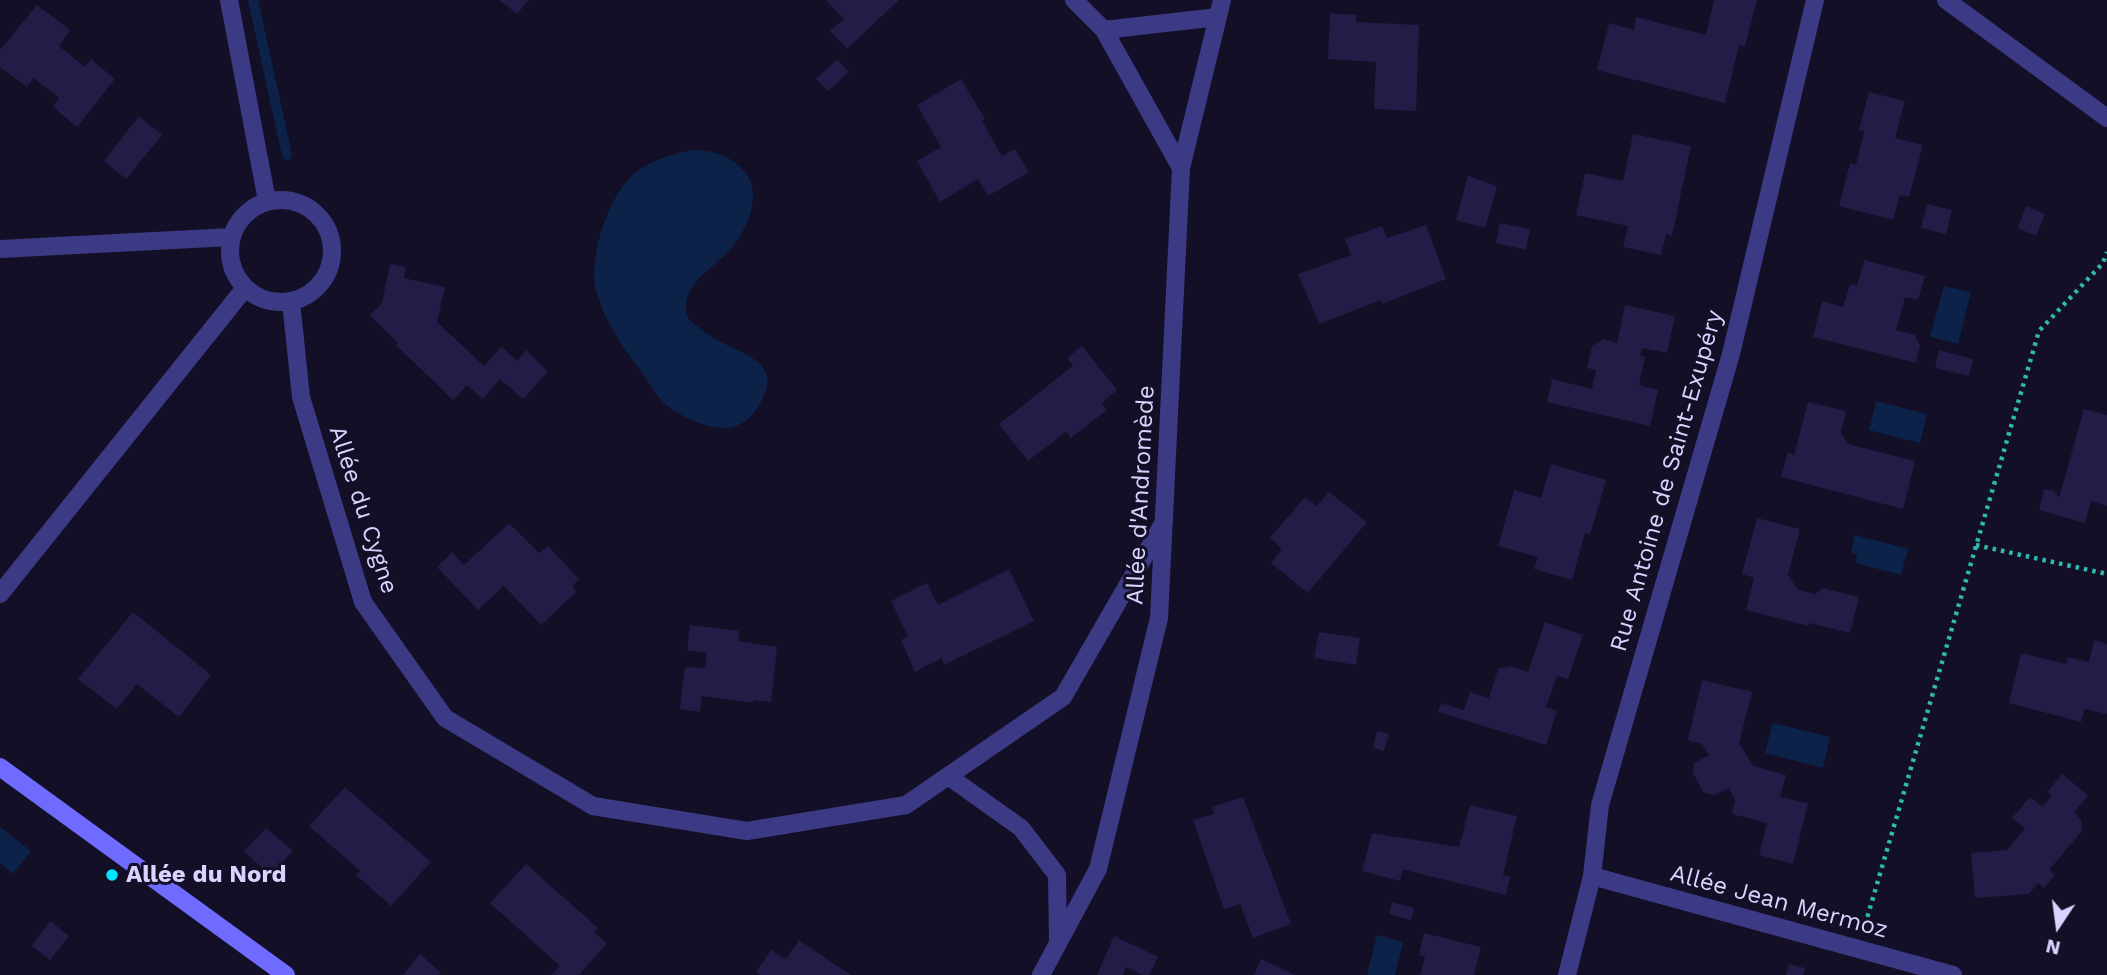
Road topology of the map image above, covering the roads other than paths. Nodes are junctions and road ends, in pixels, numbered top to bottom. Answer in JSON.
{"nodes":[{"id":1,"x":229,"y":0,"type":"edge"},
{"id":2,"x":1074,"y":0,"type":"edge"},
{"id":3,"x":1815,"y":0,"type":"edge"},
{"id":4,"x":1946,"y":0,"type":"edge"},
{"id":5,"x":1220,"y":8,"type":"edge"},
{"id":6,"x":1104,"y":30,"type":"junction"},
{"id":7,"x":2107,"y":118,"type":"edge"},
{"id":8,"x":1181,"y":168,"type":"junction"},
{"id":9,"x":267,"y":201,"type":"junction"},
{"id":10,"x":231,"y":237,"type":"junction"},
{"id":11,"x":0,"y":249,"type":"edge"},
{"id":12,"x":245,"y":288,"type":"junction"},
{"id":13,"x":291,"y":302,"type":"junction"},
{"id":14,"x":1164,"y":522,"type":"junction"},
{"id":15,"x":0,"y":594,"type":"edge"},
{"id":16,"x":0,"y":767,"type":"edge"},
{"id":17,"x":948,"y":776,"type":"junction"},
{"id":18,"x":1592,"y":876,"type":"junction"},
{"id":19,"x":1058,"y":943,"type":"junction"},
{"id":20,"x":286,"y":975,"type":"edge"},
{"id":21,"x":1041,"y":975,"type":"edge"},
{"id":22,"x":1567,"y":975,"type":"edge"},
{"id":23,"x":1953,"y":975,"type":"edge"}],
"edges":[{"from":1,"to":9,"type":"street"},
{"from":2,"to":6,"type":"street"},
{"from":3,"to":18,"type":"street","name":"Rue Antoine de Saint-Exupéry"},
{"from":4,"to":7,"type":"street"},
{"from":5,"to":6,"type":"street"},
{"from":5,"to":8,"type":"street","name":"Allée d'Andromède"},
{"from":6,"to":8,"type":"street"},
{"from":8,"to":14,"type":"street","name":"Allée d'Andromède"},
{"from":9,"to":10,"type":"street"},
{"from":9,"to":13,"type":"street"},
{"from":10,"to":11,"type":"street"},
{"from":10,"to":12,"type":"street"},
{"from":12,"to":13,"type":"street"},
{"from":12,"to":15,"type":"street"},
{"from":13,"to":17,"type":"street","name":"Allée du Cygne"},
{"from":14,"to":17,"type":"street","name":"Allée du Cygne"},
{"from":14,"to":19,"type":"street","name":"Allée d'Andromède"},
{"from":16,"to":20,"type":"street"},
{"from":17,"to":19,"type":"street"},
{"from":18,"to":22,"type":"street","name":"Rue Antoine de Saint-Exupéry"},
{"from":18,"to":23,"type":"street","name":"Allée Jean Mermoz"},
{"from":19,"to":21,"type":"street","name":"Allée d'Andromède"}]}
